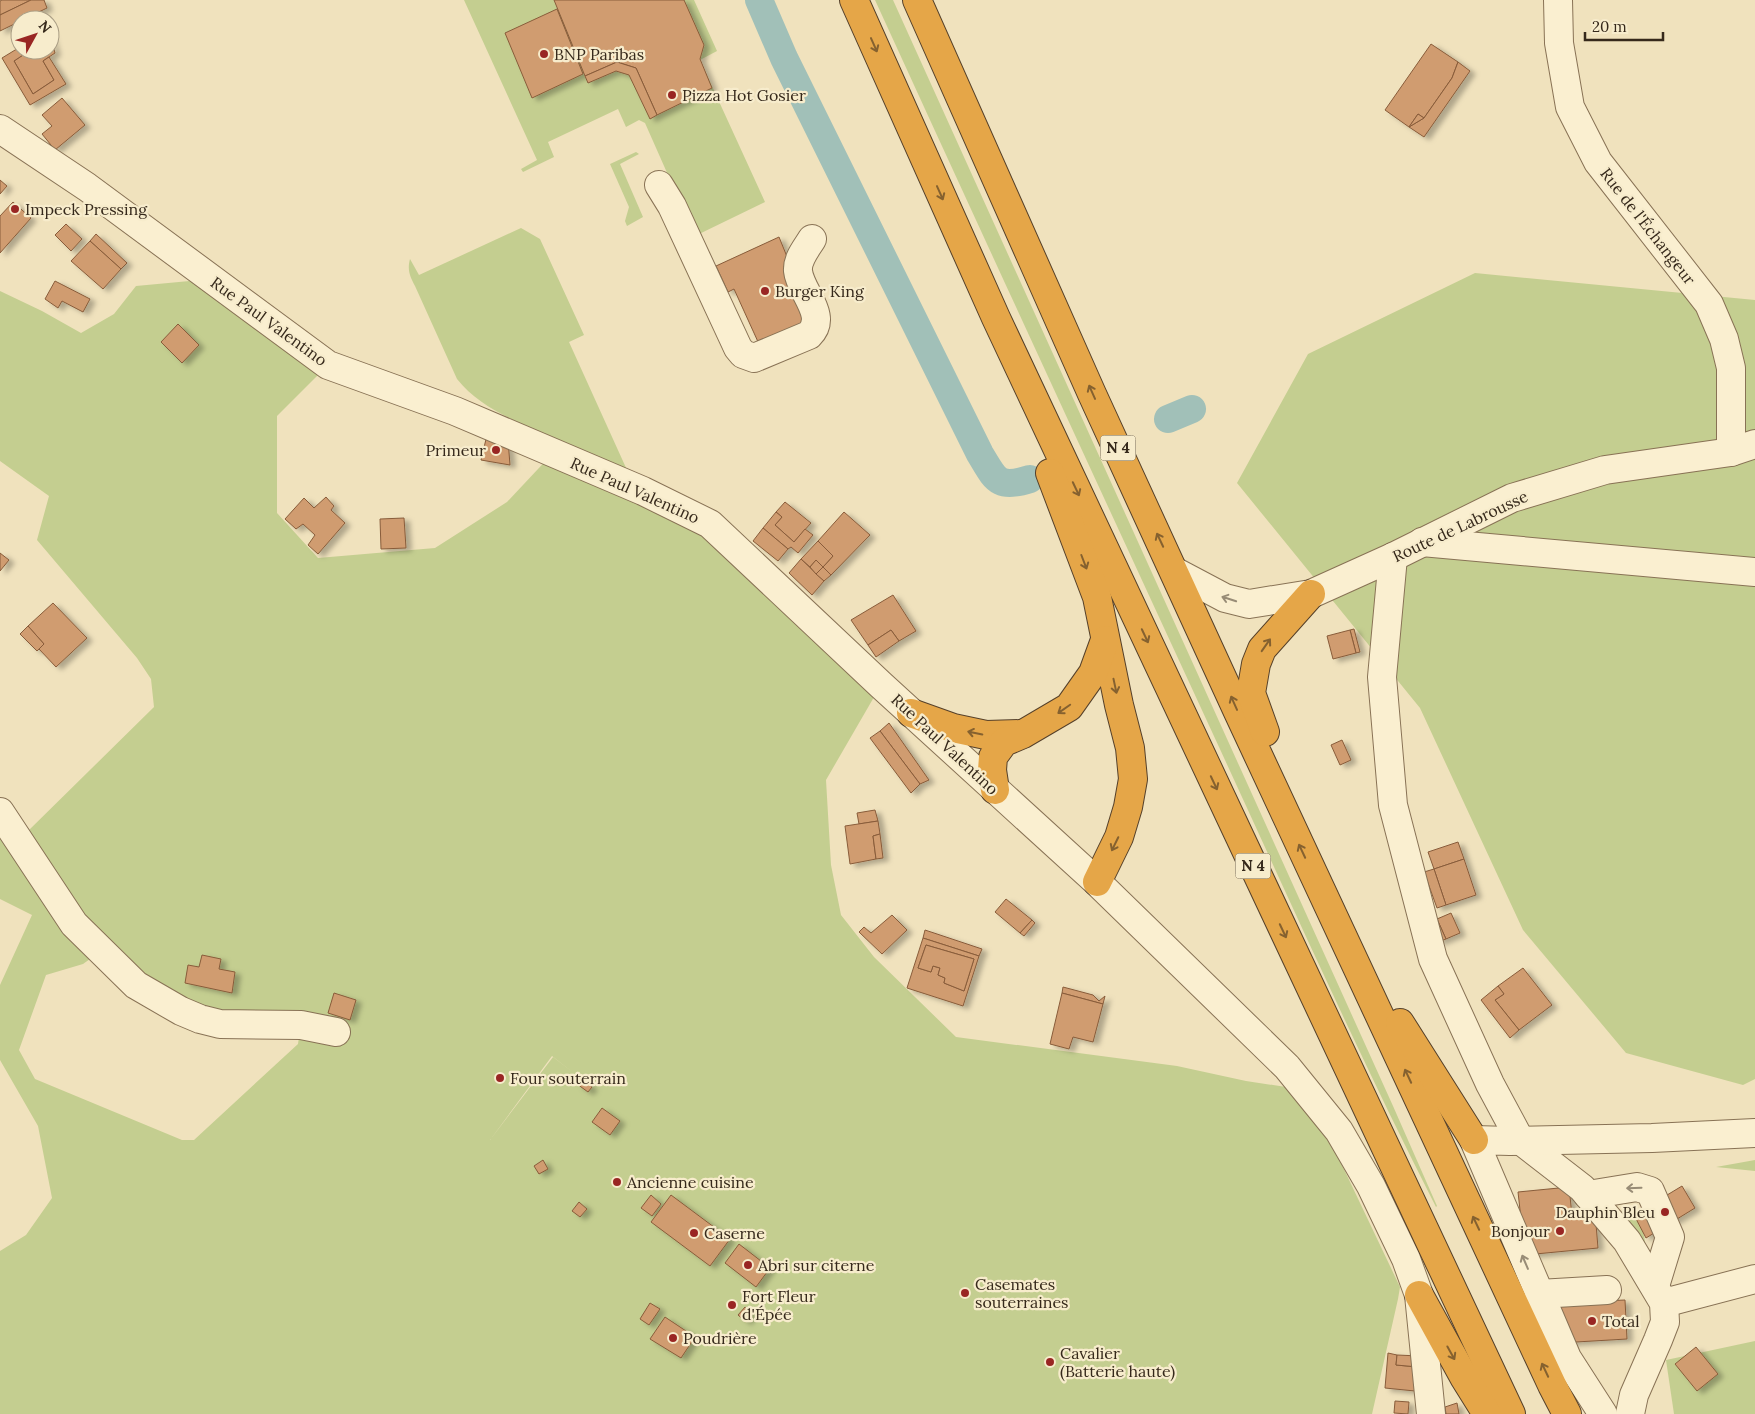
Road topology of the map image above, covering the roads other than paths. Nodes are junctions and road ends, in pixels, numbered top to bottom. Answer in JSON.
{"nodes":[{"id":1,"x":854,"y":0,"type":"edge"},
{"id":2,"x":916,"y":0,"type":"edge"},
{"id":3,"x":1558,"y":0,"type":"edge"},
{"id":4,"x":0,"y":130,"type":"edge"},
{"id":5,"x":659,"y":185,"type":"dead end"},
{"id":6,"x":812,"y":239,"type":"dead end"},
{"id":7,"x":996,"y":318,"type":"junction"},
{"id":8,"x":1743,"y":448,"type":"edge"},
{"id":9,"x":1422,"y":542,"type":"junction"},
{"id":10,"x":1393,"y":557,"type":"junction"},
{"id":11,"x":1174,"y":571,"type":"junction"},
{"id":12,"x":1755,"y":572,"type":"edge"},
{"id":13,"x":1311,"y":594,"type":"junction"},
{"id":14,"x":1105,"y":639,"type":"junction"},
{"id":15,"x":912,"y":713,"type":"junction"},
{"id":16,"x":1023,"y":734,"type":"junction"},
{"id":17,"x":996,"y":790,"type":"junction"},
{"id":18,"x":1283,"y":809,"type":"junction"},
{"id":19,"x":0,"y":812,"type":"edge"},
{"id":20,"x":1097,"y":882,"type":"junction"},
{"id":21,"x":1323,"y":895,"type":"junction"},
{"id":22,"x":336,"y":1032,"type":"dead end"},
{"id":23,"x":1755,"y":1133,"type":"edge"},
{"id":24,"x":1474,"y":1140,"type":"junction"},
{"id":25,"x":1520,"y":1140,"type":"junction"},
{"id":26,"x":1588,"y":1195,"type":"junction"},
{"id":27,"x":1755,"y":1279,"type":"edge"},
{"id":28,"x":1607,"y":1290,"type":"dead end"},
{"id":29,"x":1539,"y":1294,"type":"junction"},
{"id":30,"x":1660,"y":1294,"type":"junction"},
{"id":31,"x":1419,"y":1295,"type":"junction"},
{"id":32,"x":1431,"y":1414,"type":"edge"},
{"id":33,"x":1487,"y":1414,"type":"edge"},
{"id":34,"x":1511,"y":1414,"type":"edge"},
{"id":35,"x":1567,"y":1414,"type":"edge"},
{"id":36,"x":1602,"y":1414,"type":"edge"},
{"id":37,"x":1630,"y":1414,"type":"edge"}],
"edges":[{"from":1,"to":7,"type":"highway","number":"N 4","one_way":true},
{"from":11,"to":2,"type":"highway","number":"N 4","one_way":true},
{"from":3,"to":8,"type":"street","name":"Rue de l'Échangeur"},
{"from":4,"to":15,"type":"street","name":"Rue Paul Valentino"},
{"from":5,"to":6,"type":"street"},
{"from":7,"to":14,"type":"highway","one_way":true},
{"from":7,"to":34,"type":"highway","number":"N 4","one_way":true},
{"from":8,"to":9,"type":"street","name":"Route de Labrousse"},
{"from":9,"to":10,"type":"street","name":"Route de Labrousse"},
{"from":9,"to":12,"type":"street"},
{"from":10,"to":13,"type":"street","name":"Route de Labrousse"},
{"from":10,"to":25,"type":"street"},
{"from":13,"to":11,"type":"street","name":"Route de Labrousse","one_way":true},
{"from":18,"to":11,"type":"highway","number":"N 4","one_way":true},
{"from":18,"to":13,"type":"highway","one_way":true},
{"from":14,"to":16,"type":"highway","one_way":true},
{"from":14,"to":20,"type":"highway","one_way":true},
{"from":16,"to":15,"type":"highway","one_way":true},
{"from":15,"to":17,"type":"street","name":"Rue Paul Valentino"},
{"from":16,"to":17,"type":"highway"},
{"from":17,"to":20,"type":"street","name":"Rue Paul Valentino"},
{"from":21,"to":18,"type":"highway","number":"N 4","one_way":true},
{"from":19,"to":22,"type":"street"},
{"from":20,"to":31,"type":"street","name":"Rue Paul Valentino"},
{"from":21,"to":24,"type":"highway"},
{"from":35,"to":21,"type":"highway","number":"N 4","one_way":true},
{"from":23,"to":25,"type":"street"},
{"from":24,"to":25,"type":"street"},
{"from":29,"to":24,"type":"street","one_way":true},
{"from":25,"to":26,"type":"street"},
{"from":26,"to":30,"type":"street"},
{"from":30,"to":26,"type":"street","one_way":true},
{"from":27,"to":30,"type":"street"},
{"from":28,"to":29,"type":"street"},
{"from":29,"to":36,"type":"street"},
{"from":30,"to":37,"type":"street"},
{"from":31,"to":32,"type":"street","name":"Rue Paul Valentino"},
{"from":31,"to":33,"type":"highway","one_way":true}]}
